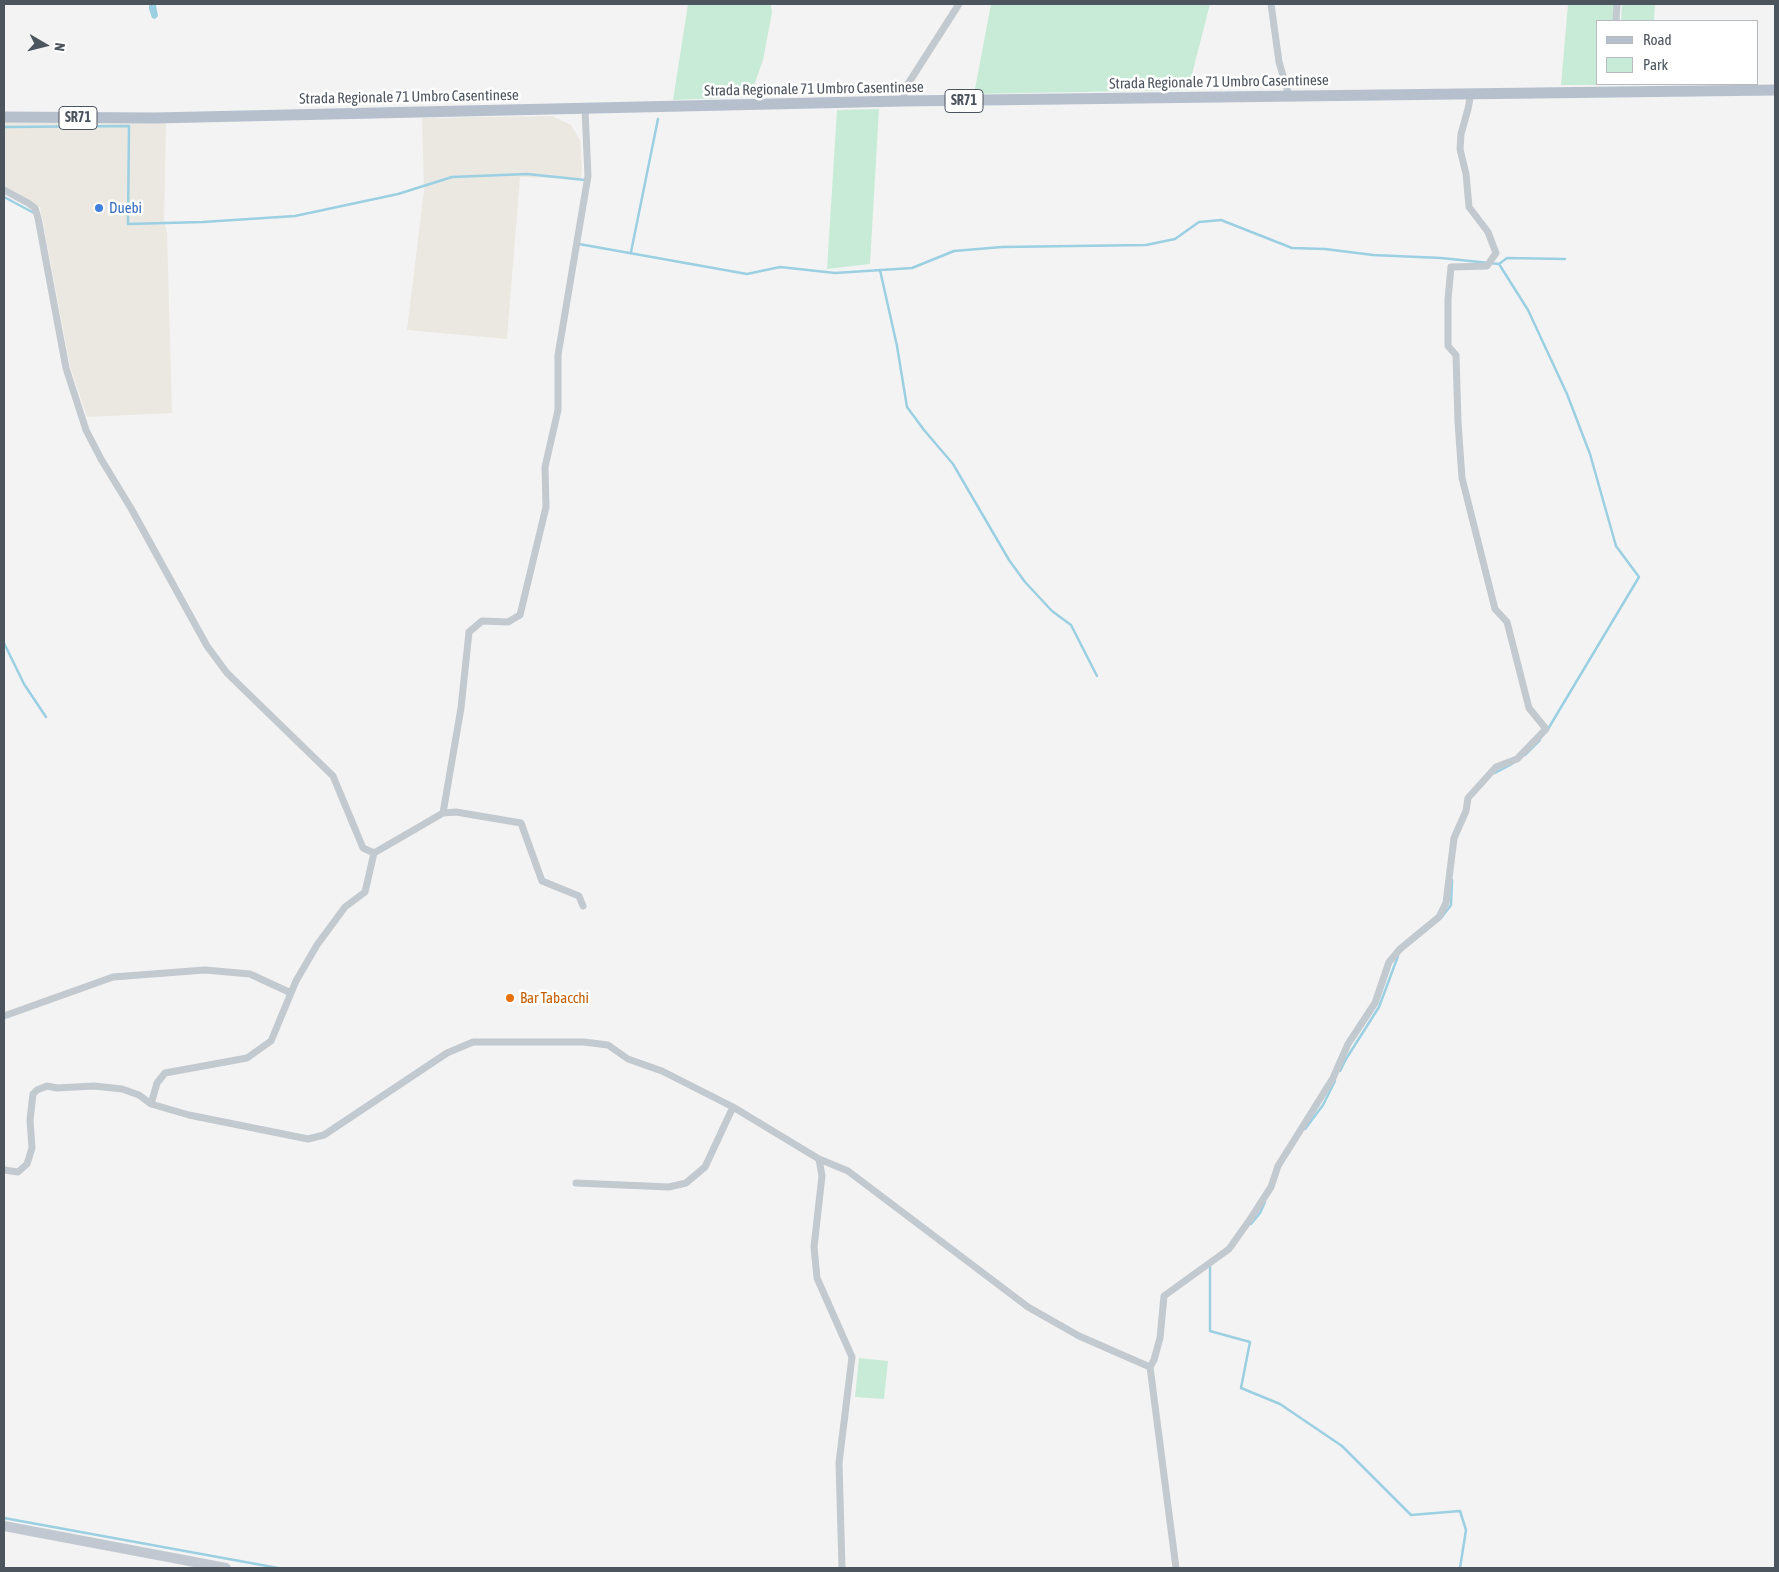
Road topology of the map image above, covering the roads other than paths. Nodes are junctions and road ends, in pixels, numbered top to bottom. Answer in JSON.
{"nodes":[{"id":1,"x":959,"y":4,"type":"edge"},
{"id":2,"x":1270,"y":4,"type":"edge"},
{"id":3,"x":1617,"y":4,"type":"edge"},
{"id":4,"x":1616,"y":20,"type":"edge"},
{"id":5,"x":1613,"y":88,"type":"edge"},
{"id":6,"x":1775,"y":90,"type":"edge"},
{"id":7,"x":1471,"y":93,"type":"junction"},
{"id":8,"x":1289,"y":96,"type":"junction"},
{"id":9,"x":902,"y":101,"type":"junction"},
{"id":10,"x":585,"y":108,"type":"junction"},
{"id":11,"x":4,"y":117,"type":"edge"},
{"id":12,"x":4,"y":190,"type":"edge"},
{"id":13,"x":443,"y":813,"type":"junction"},
{"id":14,"x":374,"y":853,"type":"junction"},
{"id":15,"x":583,"y":906,"type":"dead end"},
{"id":16,"x":291,"y":993,"type":"junction"},
{"id":17,"x":4,"y":1016,"type":"edge"},
{"id":18,"x":151,"y":1104,"type":"junction"},
{"id":19,"x":733,"y":1107,"type":"junction"},
{"id":20,"x":819,"y":1159,"type":"junction"},
{"id":21,"x":4,"y":1170,"type":"edge"},
{"id":22,"x":576,"y":1183,"type":"dead end"},
{"id":23,"x":1150,"y":1367,"type":"junction"},
{"id":24,"x":4,"y":1526,"type":"edge"},
{"id":25,"x":226,"y":1568,"type":"edge"},
{"id":26,"x":842,"y":1568,"type":"edge"},
{"id":27,"x":1176,"y":1568,"type":"edge"}],
"edges":[{"from":1,"to":9,"type":"street"},
{"from":2,"to":8,"type":"street"},
{"from":3,"to":4,"type":"street"},
{"from":5,"to":6,"type":"main road","name":"Strada Regionale 71 Umbro Casentinese","number":"SR71"},
{"from":5,"to":7,"type":"main road","name":"Strada Regionale 71 Umbro Casentinese","number":"SR71"},
{"from":7,"to":8,"type":"main road","name":"Strada Regionale 71 Umbro Casentinese","number":"SR71"},
{"from":7,"to":23,"type":"street"},
{"from":8,"to":9,"type":"main road","name":"Strada Regionale 71 Umbro Casentinese","number":"SR71"},
{"from":9,"to":10,"type":"main road","name":"Strada Regionale 71 Umbro Casentinese","number":"SR71"},
{"from":10,"to":11,"type":"main road","name":"Strada Regionale 71 Umbro Casentinese","number":"SR71"},
{"from":10,"to":13,"type":"street"},
{"from":12,"to":14,"type":"street"},
{"from":13,"to":14,"type":"street"},
{"from":13,"to":15,"type":"street"},
{"from":14,"to":16,"type":"street"},
{"from":16,"to":17,"type":"street"},
{"from":16,"to":18,"type":"street"},
{"from":18,"to":19,"type":"street"},
{"from":18,"to":21,"type":"street"},
{"from":19,"to":20,"type":"street"},
{"from":19,"to":22,"type":"street"},
{"from":20,"to":23,"type":"street"},
{"from":20,"to":26,"type":"street"},
{"from":23,"to":27,"type":"street"},
{"from":24,"to":25,"type":"street"}]}
